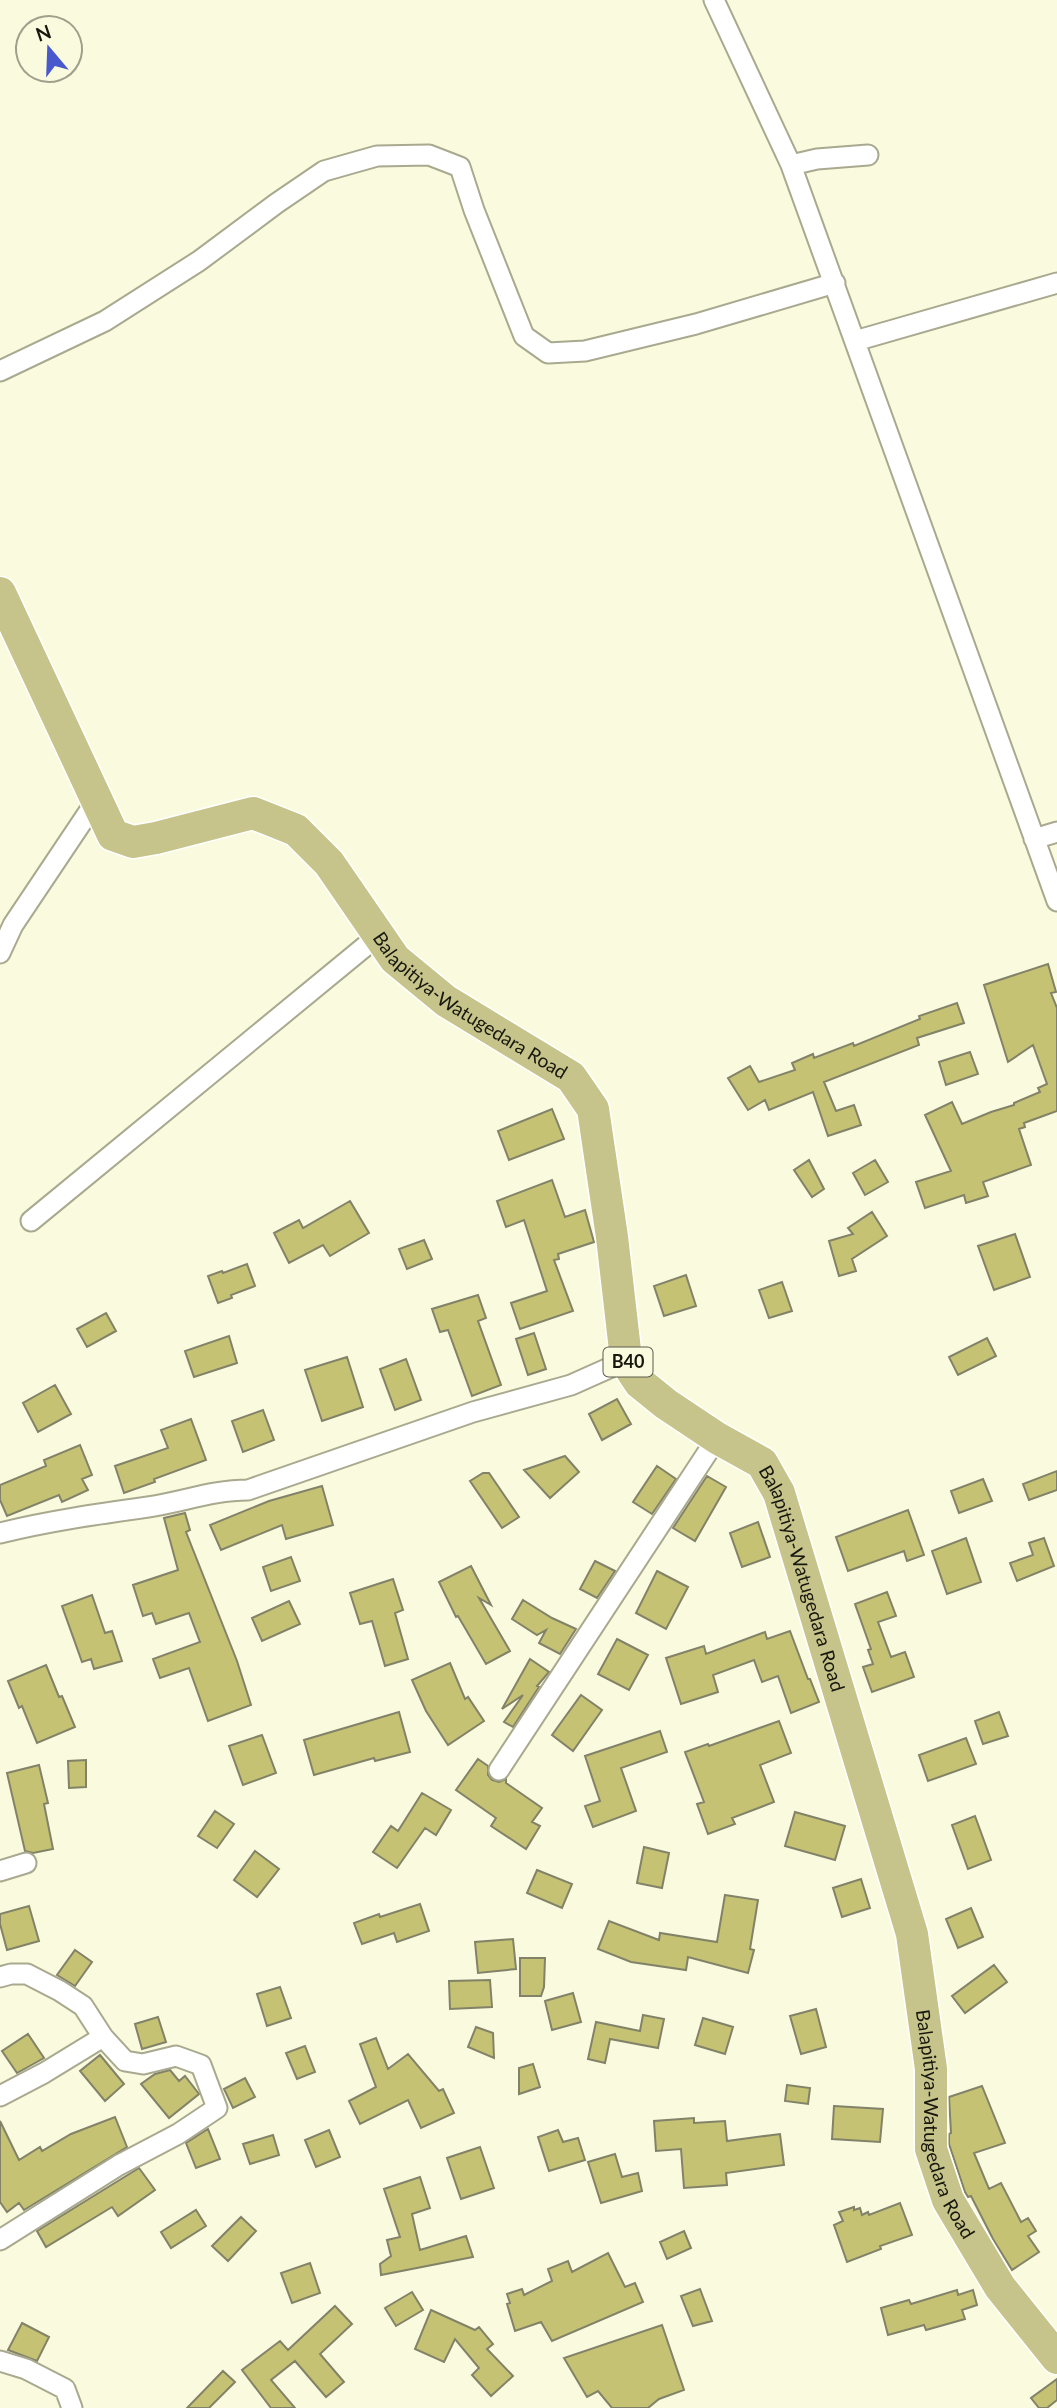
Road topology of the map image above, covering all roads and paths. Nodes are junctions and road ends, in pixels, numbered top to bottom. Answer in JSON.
{"nodes":[{"id":1,"x":714,"y":0,"type":"edge"},
{"id":2,"x":868,"y":155,"type":"dead end"},
{"id":3,"x":791,"y":164,"type":"junction"},
{"id":4,"x":835,"y":283,"type":"junction"},
{"id":5,"x":1057,"y":283,"type":"edge"},
{"id":6,"x":855,"y":341,"type":"junction"},
{"id":7,"x":0,"y":371,"type":"edge"},
{"id":8,"x":0,"y":593,"type":"edge"},
{"id":9,"x":96,"y":802,"type":"junction"},
{"id":10,"x":1057,"y":832,"type":"edge"},
{"id":11,"x":1034,"y":839,"type":"junction"},
{"id":12,"x":1057,"y":901,"type":"edge"},
{"id":13,"x":379,"y":935,"type":"junction"},
{"id":14,"x":0,"y":953,"type":"edge"},
{"id":15,"x":31,"y":1222,"type":"dead end"},
{"id":16,"x":627,"y":1360,"type":"junction"},
{"id":17,"x":717,"y":1438,"type":"junction"},
{"id":18,"x":0,"y":1533,"type":"edge"},
{"id":19,"x":499,"y":1770,"type":"dead end"},
{"id":20,"x":26,"y":1863,"type":"dead end"},
{"id":21,"x":0,"y":1871,"type":"edge"},
{"id":22,"x":0,"y":1977,"type":"edge"},
{"id":23,"x":103,"y":2037,"type":"junction"},
{"id":24,"x":0,"y":2096,"type":"edge"},
{"id":25,"x":0,"y":2240,"type":"edge"},
{"id":26,"x":1057,"y":2358,"type":"edge"},
{"id":27,"x":0,"y":2361,"type":"edge"},
{"id":28,"x":72,"y":2408,"type":"edge"}],
"edges":[{"from":1,"to":3,"type":"street"},
{"from":2,"to":3,"type":"street"},
{"from":3,"to":4,"type":"street"},
{"from":4,"to":6,"type":"street"},
{"from":4,"to":7,"type":"street"},
{"from":5,"to":6,"type":"street"},
{"from":6,"to":11,"type":"street"},
{"from":8,"to":9,"type":"main road","name":"Balapitiya-Watugedara Road","number":"B40"},
{"from":9,"to":13,"type":"main road","name":"Balapitiya-Watugedara Road","number":"B40"},
{"from":9,"to":14,"type":"street"},
{"from":10,"to":11,"type":"street"},
{"from":11,"to":12,"type":"street"},
{"from":13,"to":15,"type":"street"},
{"from":13,"to":16,"type":"main road","name":"Balapitiya-Watugedara Road","number":"B40"},
{"from":16,"to":17,"type":"main road","name":"Balapitiya-Watugedara Road","number":"B40"},
{"from":16,"to":18,"type":"street"},
{"from":17,"to":19,"type":"street"},
{"from":17,"to":26,"type":"main road","name":"Balapitiya-Watugedara Road","number":"B40"},
{"from":20,"to":21,"type":"street"},
{"from":22,"to":23,"type":"street"},
{"from":23,"to":24,"type":"street"},
{"from":23,"to":25,"type":"street"},
{"from":27,"to":28,"type":"street"}]}
